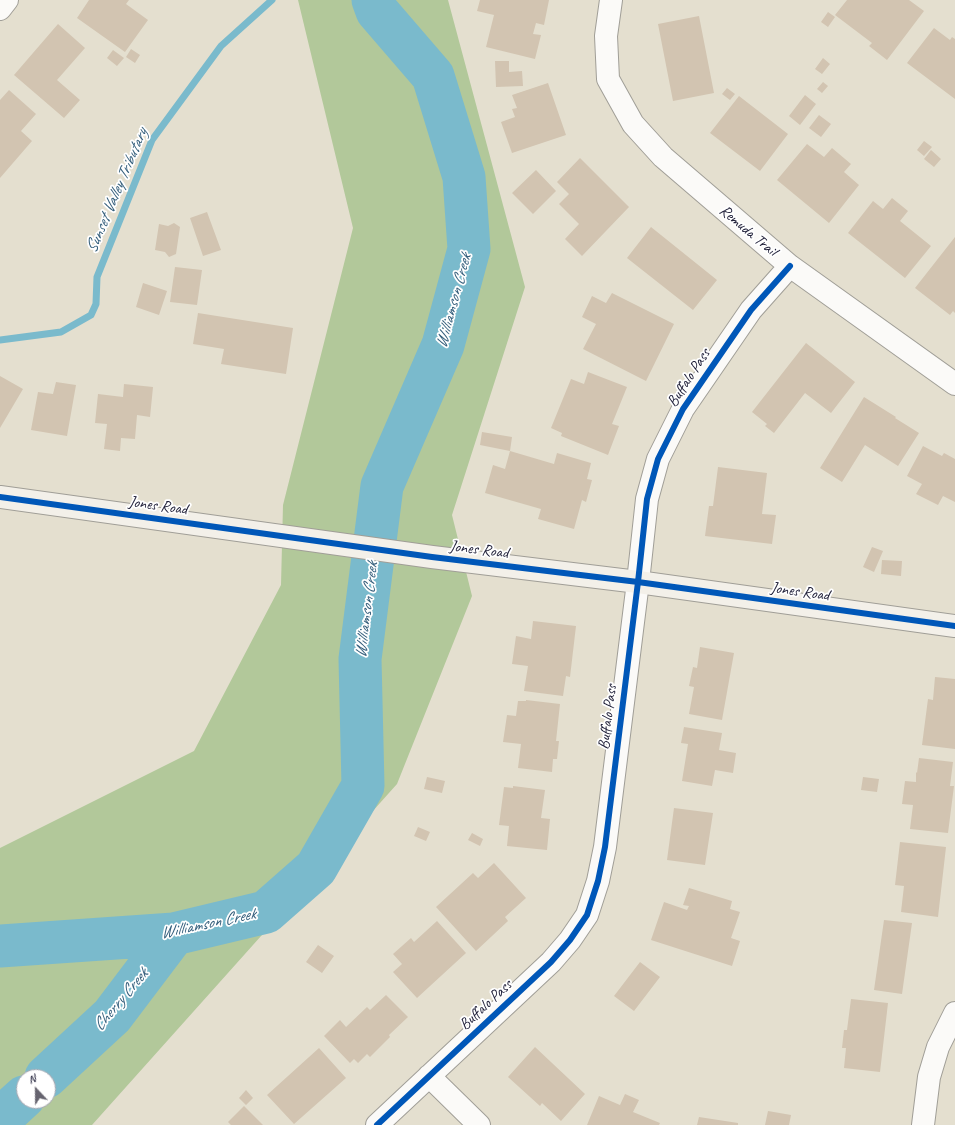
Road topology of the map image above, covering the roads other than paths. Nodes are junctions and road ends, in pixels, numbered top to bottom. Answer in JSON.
{"nodes":[{"id":1,"x":7,"y":0,"type":"edge"},
{"id":2,"x":611,"y":0,"type":"edge"},
{"id":3,"x":0,"y":9,"type":"edge"},
{"id":4,"x":790,"y":266,"type":"junction"},
{"id":5,"x":955,"y":384,"type":"edge"},
{"id":6,"x":0,"y":497,"type":"edge"},
{"id":7,"x":638,"y":582,"type":"junction"},
{"id":8,"x":955,"y":626,"type":"edge"},
{"id":9,"x":955,"y":1013,"type":"edge"},
{"id":10,"x":429,"y":1076,"type":"junction"},
{"id":11,"x":377,"y":1125,"type":"edge"},
{"id":12,"x":479,"y":1125,"type":"edge"},
{"id":13,"x":923,"y":1125,"type":"edge"}],
"edges":[{"from":1,"to":3,"type":"street"},
{"from":2,"to":4,"type":"street","name":"Remuda Trail"},
{"from":4,"to":5,"type":"street","name":"Remuda Trail"},
{"from":4,"to":7,"type":"street","name":"Buffalo Pass"},
{"from":6,"to":7,"type":"street","name":"Jones Road"},
{"from":7,"to":8,"type":"street","name":"Jones Road"},
{"from":7,"to":10,"type":"street","name":"Buffalo Pass"},
{"from":9,"to":13,"type":"street"},
{"from":10,"to":11,"type":"street","name":"Buffalo Pass"},
{"from":10,"to":12,"type":"street"}]}
